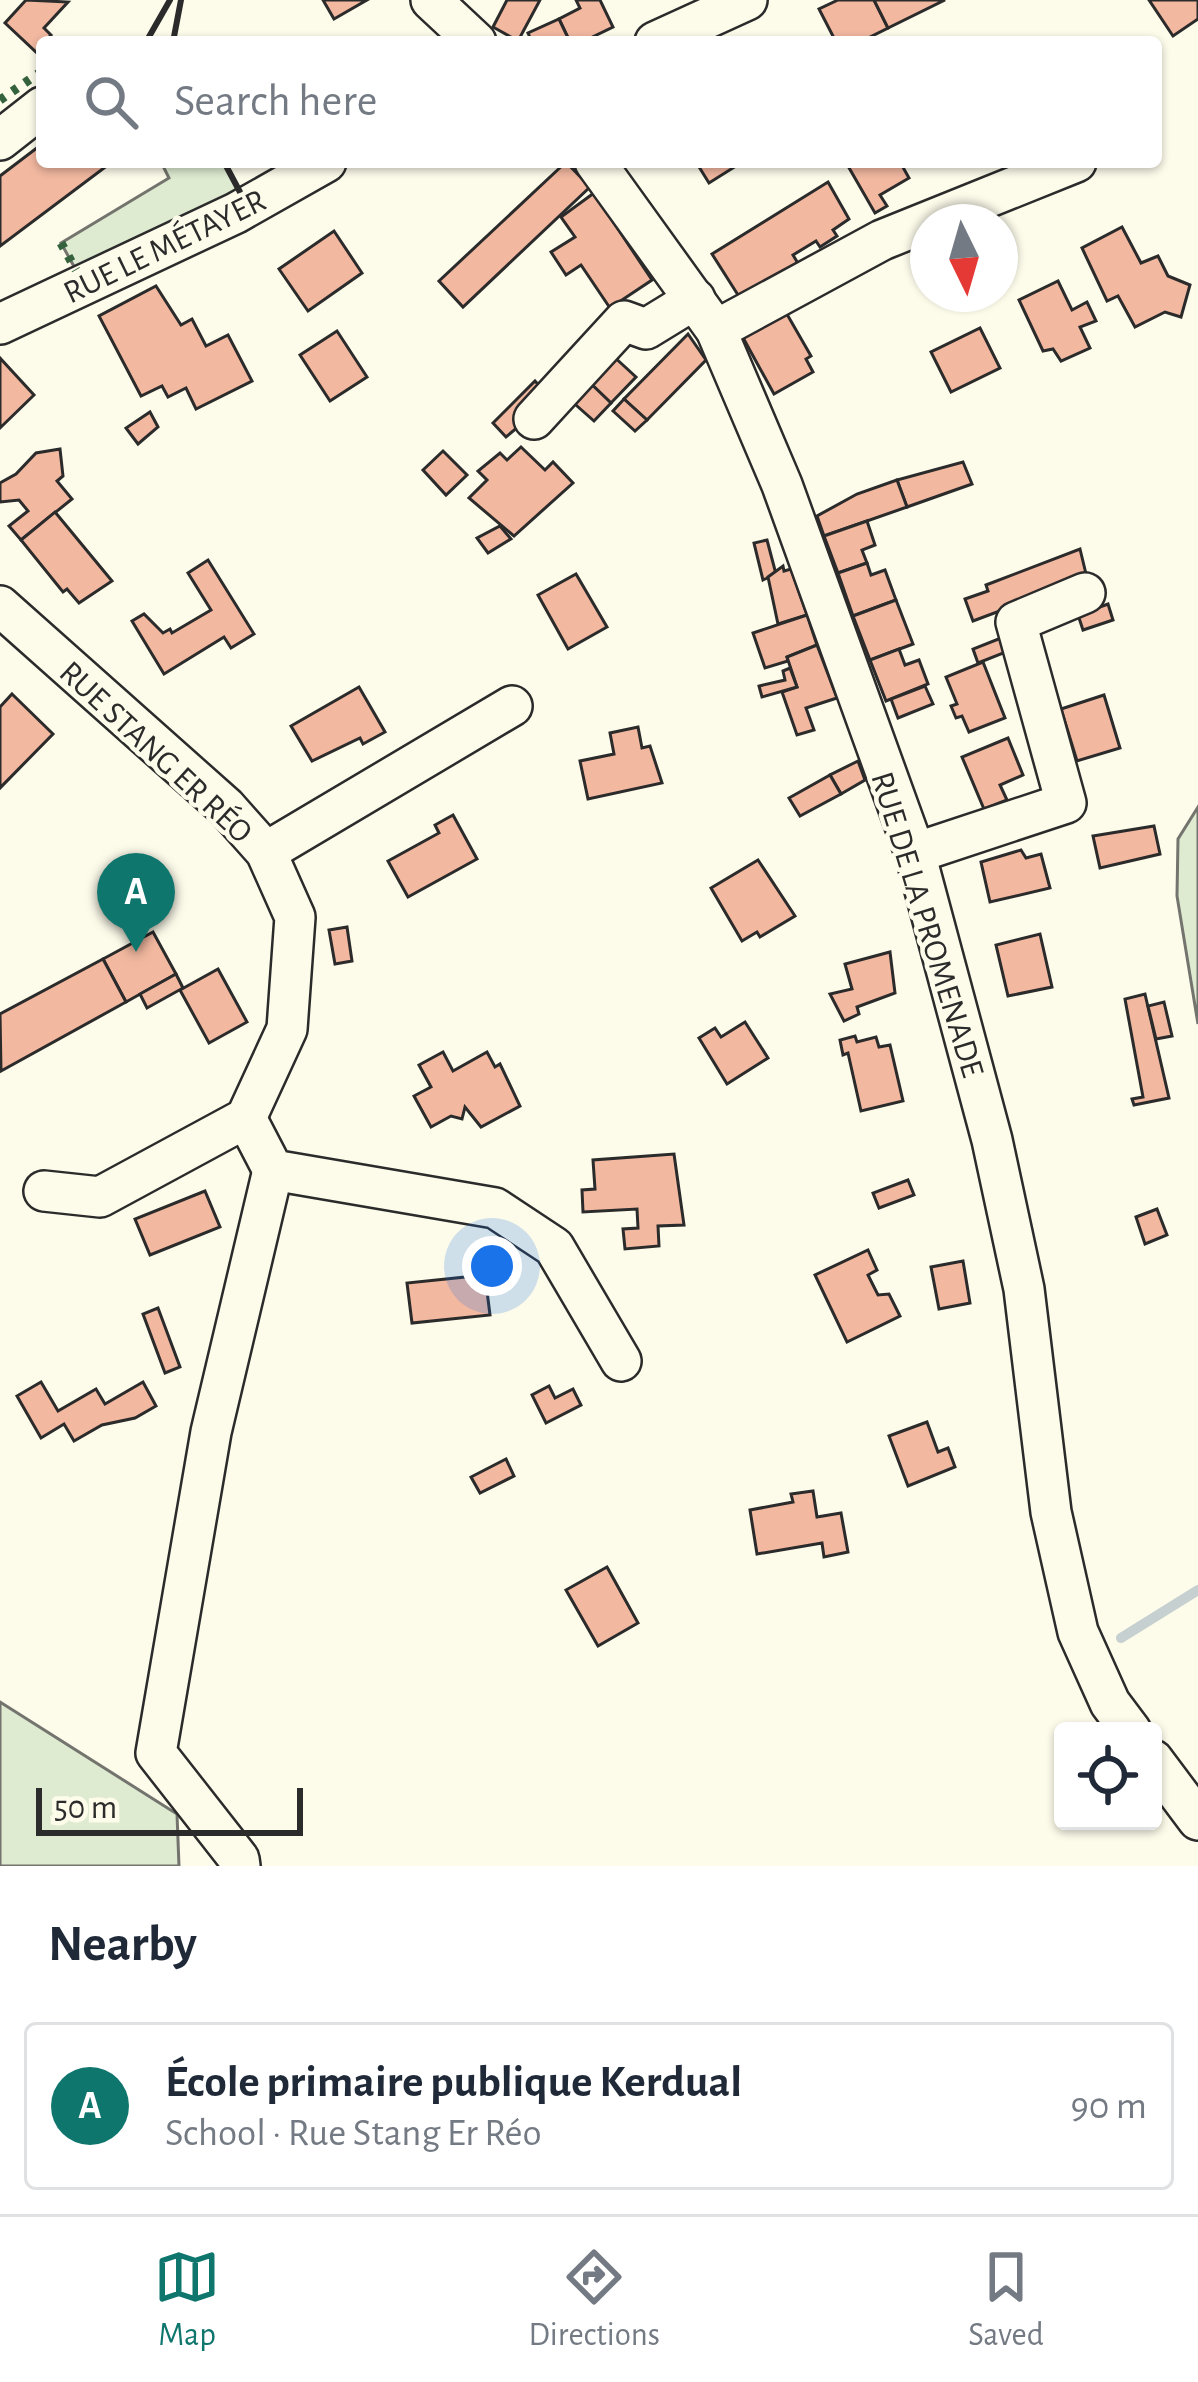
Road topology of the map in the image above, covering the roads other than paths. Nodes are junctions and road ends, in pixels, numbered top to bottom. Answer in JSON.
{"nodes":[{"id":1,"x":431,"y":0,"type":"edge"},
{"id":2,"x":747,"y":0,"type":"edge"},
{"id":3,"x":470,"y":36,"type":"edge"},
{"id":4,"x":668,"y":36,"type":"edge"},
{"id":5,"x":36,"y":112,"type":"edge"},
{"id":6,"x":0,"y":140,"type":"edge"},
{"id":7,"x":315,"y":168,"type":"edge"},
{"id":8,"x":599,"y":168,"type":"edge"},
{"id":9,"x":1061,"y":168,"type":"edge"},
{"id":10,"x":705,"y":315,"type":"junction"},
{"id":11,"x":0,"y":324,"type":"edge"},
{"id":12,"x":535,"y":419,"type":"dead end"},
{"id":13,"x":1084,"y":593,"type":"dead end"},
{"id":14,"x":0,"y":606,"type":"edge"},
{"id":15,"x":512,"y":706,"type":"dead end"},
{"id":16,"x":266,"y":852,"type":"junction"},
{"id":17,"x":915,"y":853,"type":"junction"},
{"id":18,"x":246,"y":1118,"type":"junction"},
{"id":19,"x":273,"y":1170,"type":"junction"},
{"id":20,"x":44,"y":1191,"type":"dead end"},
{"id":21,"x":620,"y":1361,"type":"dead end"},
{"id":22,"x":1124,"y":1722,"type":"edge"},
{"id":23,"x":1162,"y":1772,"type":"edge"},
{"id":24,"x":1198,"y":1820,"type":"edge"},
{"id":25,"x":240,"y":1866,"type":"edge"}],
"edges":[{"from":1,"to":3,"type":"street"},
{"from":2,"to":4,"type":"street"},
{"from":5,"to":6,"type":"street"},
{"from":7,"to":11,"type":"street","name":"RUE LE MÉTAYER"},
{"from":8,"to":10,"type":"street","name":"RUE DE LA PROMENADE"},
{"from":9,"to":10,"type":"street"},
{"from":10,"to":12,"type":"street"},
{"from":10,"to":17,"type":"street","name":"RUE DE LA PROMENADE"},
{"from":13,"to":17,"type":"street"},
{"from":14,"to":16,"type":"street","name":"RUE STANG ER RÉO"},
{"from":15,"to":16,"type":"street"},
{"from":16,"to":18,"type":"street","name":"RUE STANG ER RÉO"},
{"from":17,"to":22,"type":"street","name":"RUE DE LA PROMENADE"},
{"from":18,"to":19,"type":"street"},
{"from":18,"to":20,"type":"street"},
{"from":19,"to":21,"type":"street"},
{"from":19,"to":25,"type":"street"},
{"from":23,"to":24,"type":"street"}]}
